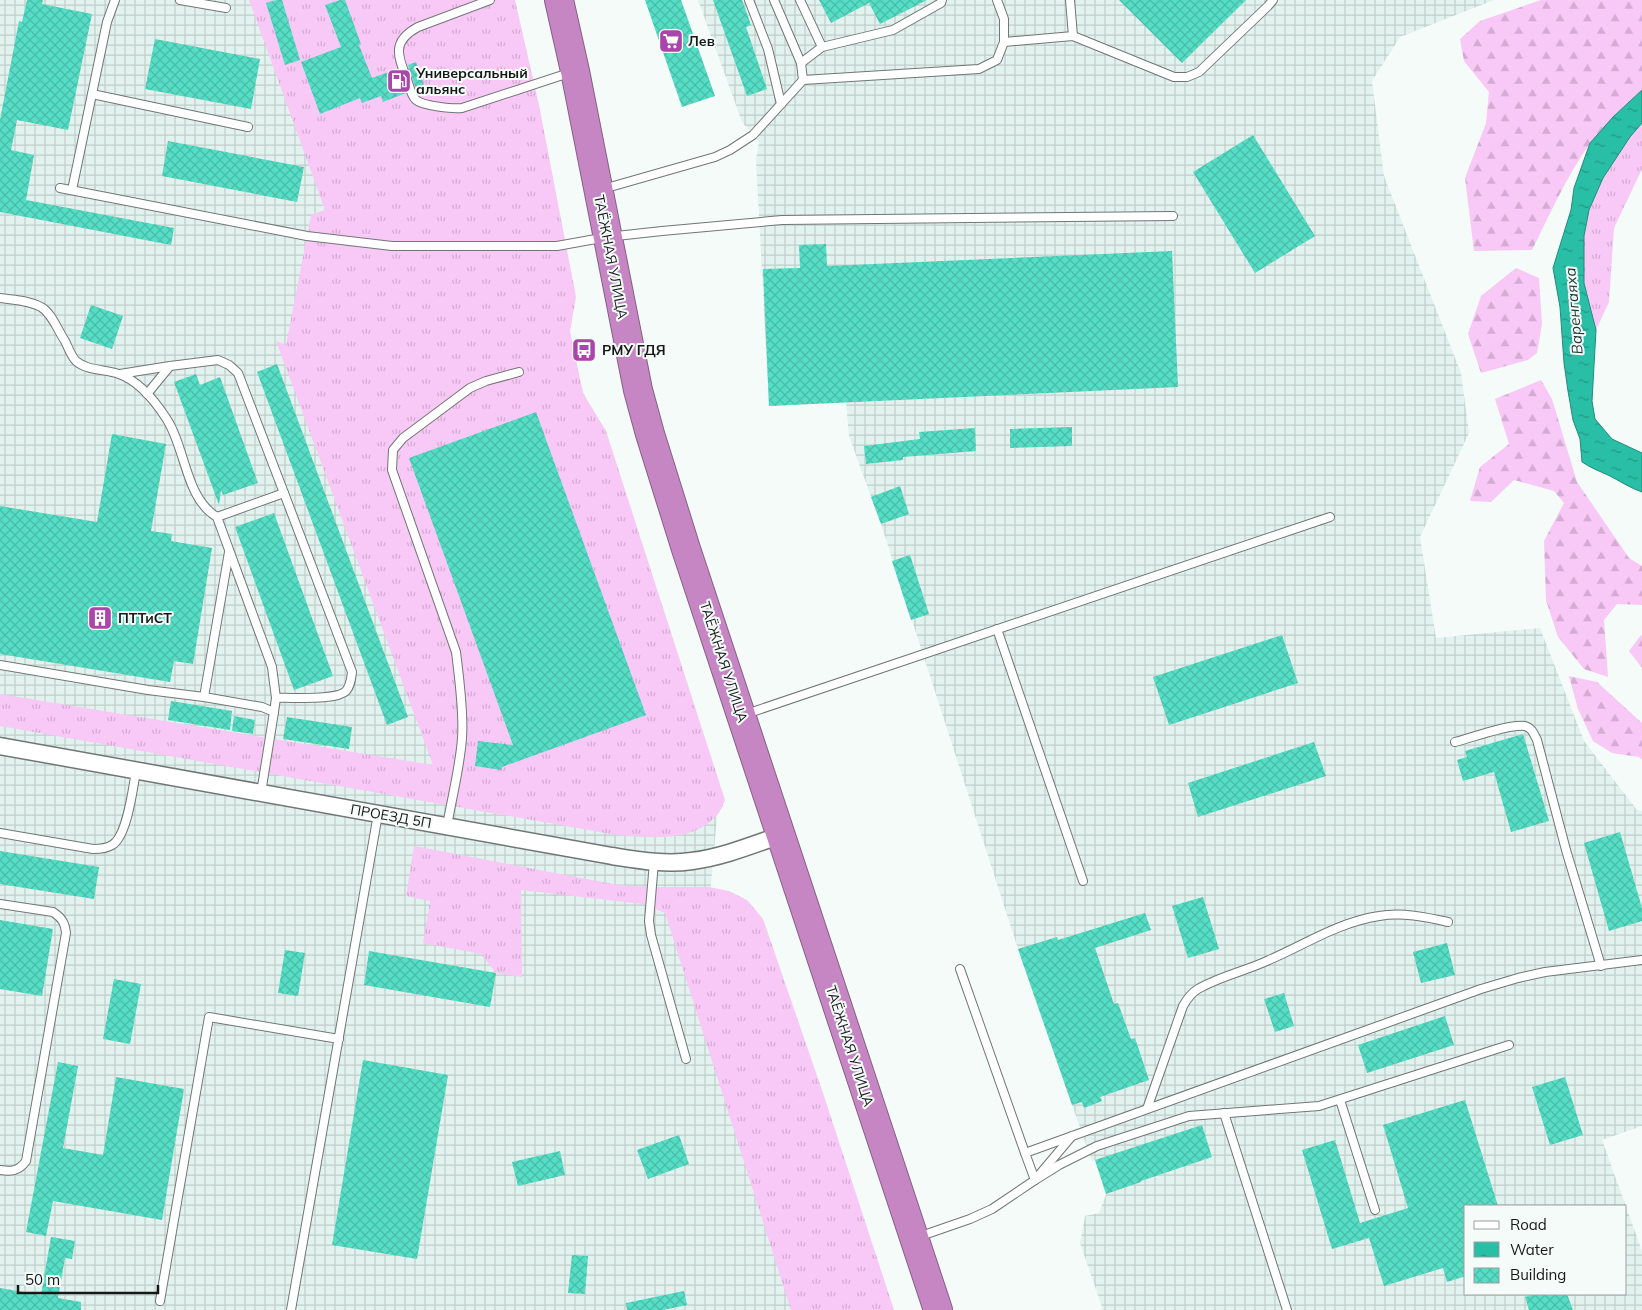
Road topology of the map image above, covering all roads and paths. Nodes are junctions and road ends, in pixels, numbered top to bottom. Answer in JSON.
{"nodes":[{"id":1,"x":114,"y":0,"type":"edge"},
{"id":2,"x":180,"y":0,"type":"edge"},
{"id":3,"x":490,"y":0,"type":"edge"},
{"id":4,"x":558,"y":0,"type":"edge"},
{"id":5,"x":749,"y":0,"type":"edge"},
{"id":6,"x":774,"y":0,"type":"edge"},
{"id":7,"x":800,"y":0,"type":"edge"},
{"id":8,"x":942,"y":0,"type":"edge"},
{"id":9,"x":997,"y":0,"type":"edge"},
{"id":10,"x":1070,"y":0,"type":"edge"},
{"id":11,"x":1273,"y":0,"type":"edge"},
{"id":12,"x":226,"y":8,"type":"dead end"},
{"id":13,"x":1073,"y":36,"type":"junction"},
{"id":14,"x":1004,"y":42,"type":"junction"},
{"id":15,"x":822,"y":47,"type":"junction"},
{"id":16,"x":801,"y":63,"type":"junction"},
{"id":17,"x":575,"y":71,"type":"junction"},
{"id":18,"x":803,"y":80,"type":"junction"},
{"id":19,"x":92,"y":94,"type":"junction"},
{"id":20,"x":781,"y":104,"type":"junction"},
{"id":21,"x":248,"y":127,"type":"dead end"},
{"id":22,"x":60,"y":188,"type":"dead end"},
{"id":23,"x":72,"y":190,"type":"junction"},
{"id":24,"x":598,"y":190,"type":"junction"},
{"id":25,"x":1173,"y":216,"type":"dead end"},
{"id":26,"x":607,"y":237,"type":"junction"},
{"id":27,"x":0,"y":298,"type":"edge"},
{"id":28,"x":170,"y":366,"type":"junction"},
{"id":29,"x":519,"y":372,"type":"dead end"},
{"id":30,"x":120,"y":374,"type":"junction"},
{"id":31,"x":147,"y":394,"type":"junction"},
{"id":32,"x":284,"y":493,"type":"junction"},
{"id":33,"x":217,"y":517,"type":"junction"},
{"id":34,"x":1330,"y":518,"type":"dead end"},
{"id":35,"x":229,"y":550,"type":"junction"},
{"id":36,"x":997,"y":630,"type":"junction"},
{"id":37,"x":0,"y":665,"type":"edge"},
{"id":38,"x":204,"y":697,"type":"junction"},
{"id":39,"x":276,"y":698,"type":"junction"},
{"id":40,"x":274,"y":712,"type":"junction"},
{"id":41,"x":741,"y":715,"type":"junction"},
{"id":42,"x":1455,"y":742,"type":"dead end"},
{"id":43,"x":0,"y":746,"type":"edge"},
{"id":44,"x":136,"y":771,"type":"junction"},
{"id":45,"x":261,"y":793,"type":"junction"},
{"id":46,"x":378,"y":814,"type":"junction"},
{"id":47,"x":447,"y":826,"type":"junction"},
{"id":48,"x":0,"y":833,"type":"edge"},
{"id":49,"x":781,"y":835,"type":"junction"},
{"id":50,"x":654,"y":862,"type":"junction"},
{"id":51,"x":1083,"y":881,"type":"dead end"},
{"id":52,"x":0,"y":904,"type":"edge"},
{"id":53,"x":1448,"y":922,"type":"dead end"},
{"id":54,"x":1642,"y":960,"type":"edge"},
{"id":55,"x":1601,"y":966,"type":"junction"},
{"id":56,"x":960,"y":969,"type":"dead end"},
{"id":57,"x":339,"y":1039,"type":"junction"},
{"id":58,"x":1509,"y":1045,"type":"dead end"},
{"id":59,"x":686,"y":1059,"type":"dead end"},
{"id":60,"x":1340,"y":1100,"type":"junction"},
{"id":61,"x":1147,"y":1109,"type":"junction"},
{"id":62,"x":1224,"y":1113,"type":"junction"},
{"id":63,"x":1072,"y":1136,"type":"junction"},
{"id":64,"x":1025,"y":1153,"type":"junction"},
{"id":65,"x":0,"y":1170,"type":"edge"},
{"id":66,"x":1035,"y":1180,"type":"junction"},
{"id":67,"x":1374,"y":1210,"type":"dead end"},
{"id":68,"x":914,"y":1238,"type":"junction"},
{"id":69,"x":160,"y":1301,"type":"dead end"},
{"id":70,"x":291,"y":1310,"type":"edge"},
{"id":71,"x":938,"y":1310,"type":"edge"},
{"id":72,"x":1287,"y":1310,"type":"edge"}],
"edges":[{"from":1,"to":19,"type":"lane"},
{"from":2,"to":12,"type":"lane"},
{"from":3,"to":17,"type":"lane"},
{"from":4,"to":17,"type":"highway","name":"ТАЁЖНАЯ УЛИЦА"},
{"from":5,"to":20,"type":"lane"},
{"from":6,"to":16,"type":"lane"},
{"from":7,"to":15,"type":"lane"},
{"from":8,"to":15,"type":"lane"},
{"from":9,"to":14,"type":"lane"},
{"from":10,"to":13,"type":"lane"},
{"from":11,"to":13,"type":"lane"},
{"from":13,"to":14,"type":"lane"},
{"from":14,"to":18,"type":"lane"},
{"from":15,"to":16,"type":"lane"},
{"from":16,"to":18,"type":"lane"},
{"from":17,"to":24,"type":"highway","name":"ТАЁЖНАЯ УЛИЦА"},
{"from":18,"to":20,"type":"lane"},
{"from":19,"to":21,"type":"lane"},
{"from":19,"to":23,"type":"lane"},
{"from":20,"to":24,"type":"lane"},
{"from":22,"to":23,"type":"lane"},
{"from":23,"to":26,"type":"lane"},
{"from":24,"to":26,"type":"highway","name":"ТАЁЖНАЯ УЛИЦА"},
{"from":25,"to":26,"type":"lane"},
{"from":26,"to":41,"type":"highway","name":"ТАЁЖНАЯ УЛИЦА"},
{"from":27,"to":30,"type":"lane"},
{"from":28,"to":30,"type":"lane"},
{"from":28,"to":31,"type":"lane"},
{"from":28,"to":32,"type":"lane"},
{"from":29,"to":47,"type":"lane"},
{"from":30,"to":31,"type":"lane"},
{"from":31,"to":33,"type":"lane"},
{"from":32,"to":33,"type":"lane"},
{"from":32,"to":39,"type":"lane"},
{"from":33,"to":35,"type":"lane"},
{"from":34,"to":36,"type":"lane"},
{"from":35,"to":38,"type":"lane"},
{"from":35,"to":39,"type":"lane"},
{"from":36,"to":41,"type":"lane"},
{"from":36,"to":51,"type":"lane"},
{"from":37,"to":38,"type":"lane"},
{"from":38,"to":40,"type":"lane"},
{"from":39,"to":40,"type":"lane"},
{"from":40,"to":45,"type":"lane"},
{"from":41,"to":49,"type":"highway","name":"ТАЁЖНАЯ УЛИЦА"},
{"from":42,"to":55,"type":"lane"},
{"from":43,"to":44,"type":"street","name":"ПРОЕЗД 5П"},
{"from":44,"to":45,"type":"street","name":"ПРОЕЗД 5П"},
{"from":44,"to":48,"type":"lane"},
{"from":45,"to":46,"type":"street","name":"ПРОЕЗД 5П"},
{"from":46,"to":47,"type":"street","name":"ПРОЕЗД 5П"},
{"from":46,"to":57,"type":"lane"},
{"from":47,"to":50,"type":"street","name":"ПРОЕЗД 5П"},
{"from":49,"to":50,"type":"street","name":"ПРОЕЗД 5П"},
{"from":49,"to":68,"type":"highway","name":"ТАЁЖНАЯ УЛИЦА"},
{"from":50,"to":59,"type":"lane"},
{"from":52,"to":65,"type":"lane"},
{"from":53,"to":61,"type":"lane"},
{"from":54,"to":55,"type":"lane"},
{"from":55,"to":61,"type":"lane"},
{"from":56,"to":64,"type":"lane"},
{"from":57,"to":69,"type":"lane"},
{"from":57,"to":70,"type":"lane"},
{"from":58,"to":60,"type":"lane"},
{"from":60,"to":62,"type":"lane"},
{"from":60,"to":67,"type":"lane"},
{"from":61,"to":63,"type":"lane"},
{"from":62,"to":66,"type":"lane"},
{"from":62,"to":72,"type":"lane"},
{"from":63,"to":64,"type":"lane"},
{"from":63,"to":66,"type":"lane"},
{"from":64,"to":66,"type":"lane"},
{"from":66,"to":68,"type":"lane"},
{"from":68,"to":71,"type":"highway","name":"ТАЁЖНАЯ УЛИЦА"}]}
